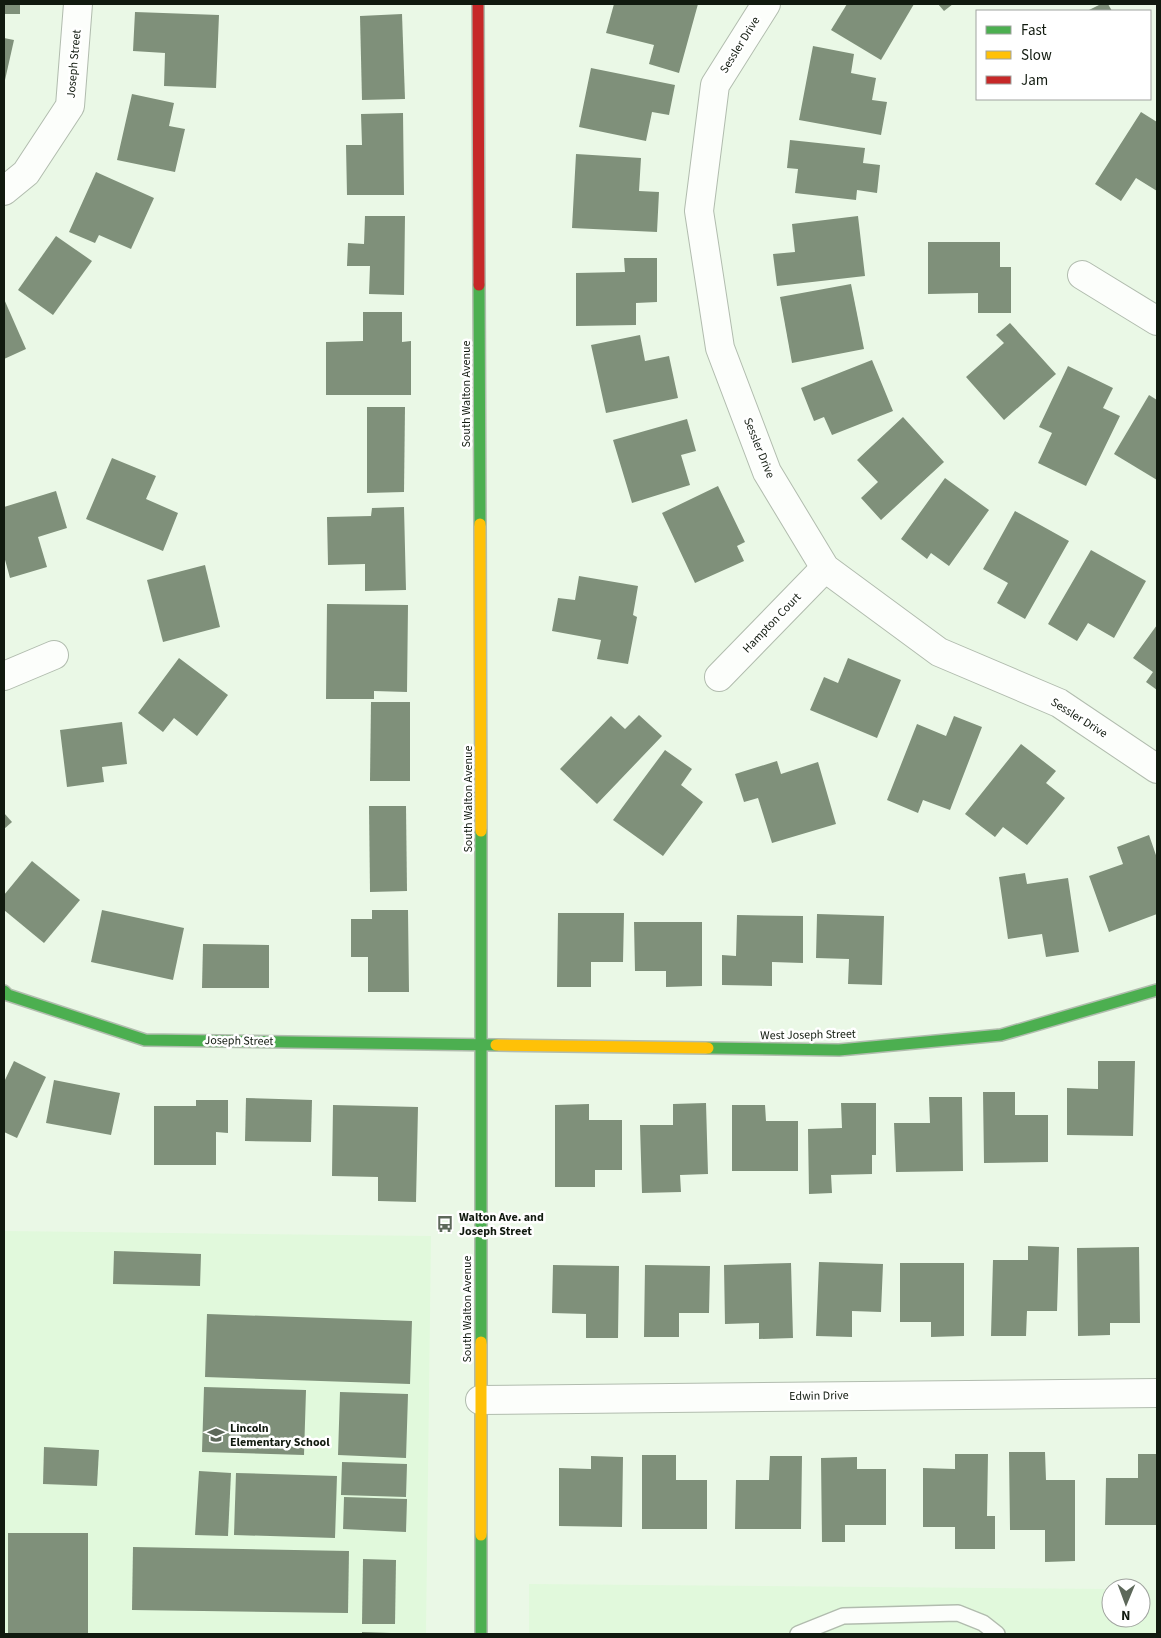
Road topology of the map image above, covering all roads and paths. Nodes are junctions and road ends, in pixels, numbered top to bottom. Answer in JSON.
{"nodes":[{"id":1,"x":78,"y":4,"type":"edge"},
{"id":2,"x":478,"y":4,"type":"edge"},
{"id":3,"x":766,"y":4,"type":"edge"},
{"id":4,"x":4,"y":191,"type":"edge"},
{"id":5,"x":1082,"y":275,"type":"dead end"},
{"id":6,"x":1157,"y":321,"type":"edge"},
{"id":7,"x":825,"y":568,"type":"junction"},
{"id":8,"x":54,"y":655,"type":"dead end"},
{"id":9,"x":4,"y":676,"type":"edge"},
{"id":10,"x":719,"y":677,"type":"dead end"},
{"id":11,"x":1157,"y":769,"type":"edge"},
{"id":12,"x":1157,"y":990,"type":"edge"},
{"id":13,"x":4,"y":991,"type":"edge"},
{"id":14,"x":482,"y":1045,"type":"junction"},
{"id":15,"x":1157,"y":1393,"type":"edge"},
{"id":16,"x":480,"y":1400,"type":"junction"},
{"id":17,"x":480,"y":1595,"type":"junction"},
{"id":18,"x":471,"y":1612,"type":"dead end"},
{"id":19,"x":491,"y":1617,"type":"dead end"},
{"id":20,"x":481,"y":1634,"type":"edge"},
{"id":21,"x":798,"y":1634,"type":"edge"},
{"id":22,"x":997,"y":1634,"type":"edge"}],
"edges":[{"from":1,"to":4,"type":"street","name":"Joseph Street"},
{"from":2,"to":14,"type":"street","name":"South Walton Avenue"},
{"from":3,"to":7,"type":"street","name":"Sessler Drive"},
{"from":5,"to":6,"type":"street"},
{"from":7,"to":10,"type":"street","name":"Hampton Court"},
{"from":7,"to":11,"type":"street","name":"Sessler Drive"},
{"from":8,"to":9,"type":"street"},
{"from":12,"to":14,"type":"street","name":"West Joseph Street"},
{"from":13,"to":14,"type":"street","name":"Joseph Street"},
{"from":14,"to":16,"type":"street","name":"South Walton Avenue"},
{"from":15,"to":16,"type":"street","name":"Edwin Drive"},
{"from":16,"to":17,"type":"street","name":"South Walton Avenue"},
{"from":17,"to":18,"type":"street","name":"South Walton Avenue"},
{"from":17,"to":19,"type":"street","name":"South Walton Avenue"},
{"from":17,"to":20,"type":"street"},
{"from":21,"to":22,"type":"lane"}]}
